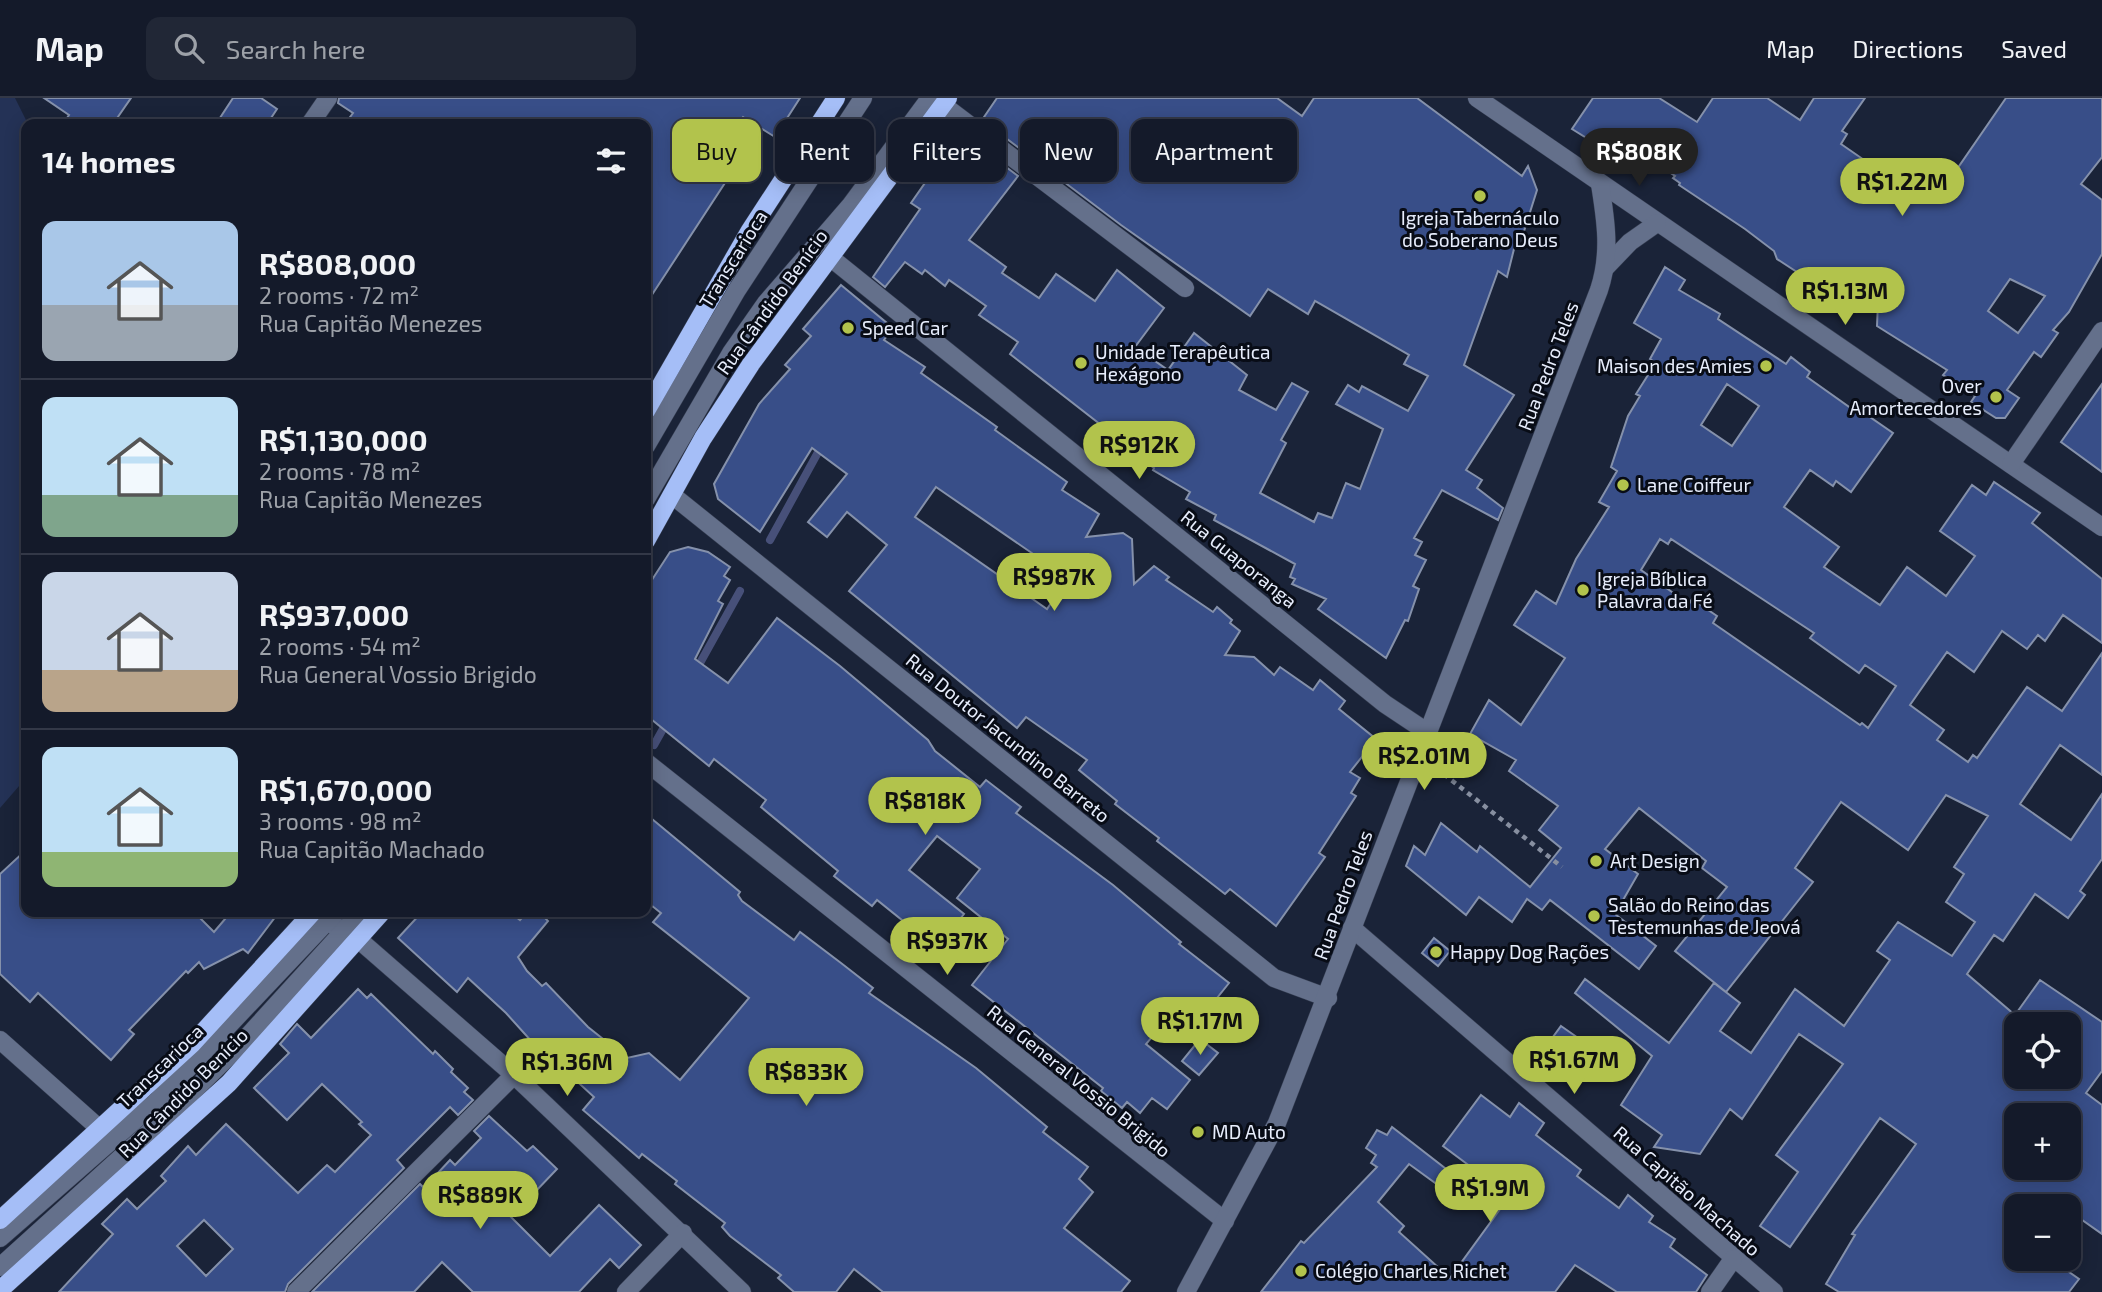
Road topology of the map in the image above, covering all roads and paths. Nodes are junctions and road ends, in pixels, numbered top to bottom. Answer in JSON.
{"nodes":[{"id":1,"x":328,"y":98,"type":"edge"},
{"id":2,"x":836,"y":98,"type":"edge"},
{"id":3,"x":863,"y":98,"type":"edge"},
{"id":4,"x":1477,"y":98,"type":"edge"},
{"id":5,"x":940,"y":100,"type":"edge"},
{"id":6,"x":1502,"y":105,"type":"edge"},
{"id":7,"x":313,"y":119,"type":"edge"},
{"id":8,"x":1600,"y":184,"type":"junction"},
{"id":9,"x":1657,"y":223,"type":"junction"},
{"id":10,"x":831,"y":258,"type":"junction"},
{"id":11,"x":1606,"y":267,"type":"junction"},
{"id":12,"x":1185,"y":288,"type":"dead end"},
{"id":13,"x":2102,"y":331,"type":"edge"},
{"id":14,"x":651,"y":402,"type":"edge"},
{"id":15,"x":651,"y":437,"type":"edge"},
{"id":16,"x":2011,"y":464,"type":"junction"},
{"id":17,"x":651,"y":490,"type":"edge"},
{"id":18,"x":671,"y":495,"type":"junction"},
{"id":19,"x":2102,"y":527,"type":"edge"},
{"id":20,"x":651,"y":532,"type":"edge"},
{"id":21,"x":1427,"y":732,"type":"junction"},
{"id":22,"x":1418,"y":754,"type":"junction"},
{"id":23,"x":651,"y":766,"type":"edge"},
{"id":24,"x":1562,"y":867,"type":"dead end"},
{"id":25,"x":354,"y":917,"type":"edge"},
{"id":26,"x":332,"y":921,"type":"edge"},
{"id":27,"x":1352,"y":928,"type":"junction"},
{"id":28,"x":1328,"y":998,"type":"junction"},
{"id":29,"x":0,"y":1040,"type":"edge"},
{"id":30,"x":514,"y":1075,"type":"junction"},
{"id":31,"x":100,"y":1129,"type":"junction"},
{"id":32,"x":0,"y":1220,"type":"edge"},
{"id":33,"x":1225,"y":1221,"type":"junction"},
{"id":34,"x":683,"y":1233,"type":"junction"},
{"id":35,"x":0,"y":1238,"type":"edge"},
{"id":36,"x":1733,"y":1259,"type":"junction"},
{"id":37,"x":0,"y":1267,"type":"edge"},
{"id":38,"x":0,"y":1290,"type":"edge"},
{"id":39,"x":296,"y":1292,"type":"edge"},
{"id":40,"x":626,"y":1292,"type":"edge"},
{"id":41,"x":742,"y":1292,"type":"edge"},
{"id":42,"x":1186,"y":1292,"type":"edge"},
{"id":43,"x":1710,"y":1292,"type":"edge"},
{"id":44,"x":1774,"y":1292,"type":"edge"}],
"edges":[{"from":1,"to":7,"type":"street"},
{"from":2,"to":14,"type":"main road"},
{"from":3,"to":15,"type":"street","name":"Transcarioca"},
{"from":4,"to":6,"type":"street"},
{"from":5,"to":10,"type":"main road","name":"Rua Cândido Benício"},
{"from":5,"to":12,"type":"street"},
{"from":5,"to":17,"type":"street"},
{"from":6,"to":8,"type":"street"},
{"from":8,"to":9,"type":"street"},
{"from":8,"to":11,"type":"street","name":"Rua Pedro Teles"},
{"from":9,"to":11,"type":"street","name":"Rua Pedro Teles"},
{"from":9,"to":16,"type":"street"},
{"from":10,"to":18,"type":"main road","name":"Rua Cândido Benício"},
{"from":10,"to":21,"type":"street","name":"Rua Guaporanga"},
{"from":11,"to":21,"type":"street","name":"Rua Pedro Teles"},
{"from":13,"to":16,"type":"street"},
{"from":16,"to":19,"type":"street"},
{"from":18,"to":20,"type":"main road","name":"Rua Cândido Benício"},
{"from":18,"to":28,"type":"street","name":"Rua Doutor Jacundino Barreto"},
{"from":21,"to":22,"type":"street","name":"Rua Pedro Teles"},
{"from":22,"to":24,"type":"path"},
{"from":22,"to":27,"type":"street","name":"Rua Pedro Teles"},
{"from":23,"to":33,"type":"street","name":"Rua General Vossio Brigido"},
{"from":25,"to":26,"type":"main road","name":"Rua Cândido Benício"},
{"from":26,"to":30,"type":"street"},
{"from":26,"to":31,"type":"main road","name":"Rua Cândido Benício"},
{"from":26,"to":35,"type":"street","name":"Transcarioca"},
{"from":26,"to":37,"type":"street","name":"Transcarioca"},
{"from":26,"to":38,"type":"main road","name":"Rua Cândido Benício"},
{"from":27,"to":28,"type":"street","name":"Rua Pedro Teles"},
{"from":27,"to":36,"type":"street","name":"Rua Capitão Machado"},
{"from":28,"to":33,"type":"street","name":"Rua Pedro Teles"},
{"from":29,"to":31,"type":"street"},
{"from":30,"to":34,"type":"street"},
{"from":30,"to":39,"type":"street"},
{"from":31,"to":32,"type":"main road","name":"Rua Cândido Benício"},
{"from":33,"to":42,"type":"street","name":"Rua Pedro Teles"},
{"from":34,"to":40,"type":"street"},
{"from":34,"to":41,"type":"street"},
{"from":36,"to":43,"type":"street"},
{"from":36,"to":44,"type":"street","name":"Rua Capitão Machado"}]}
